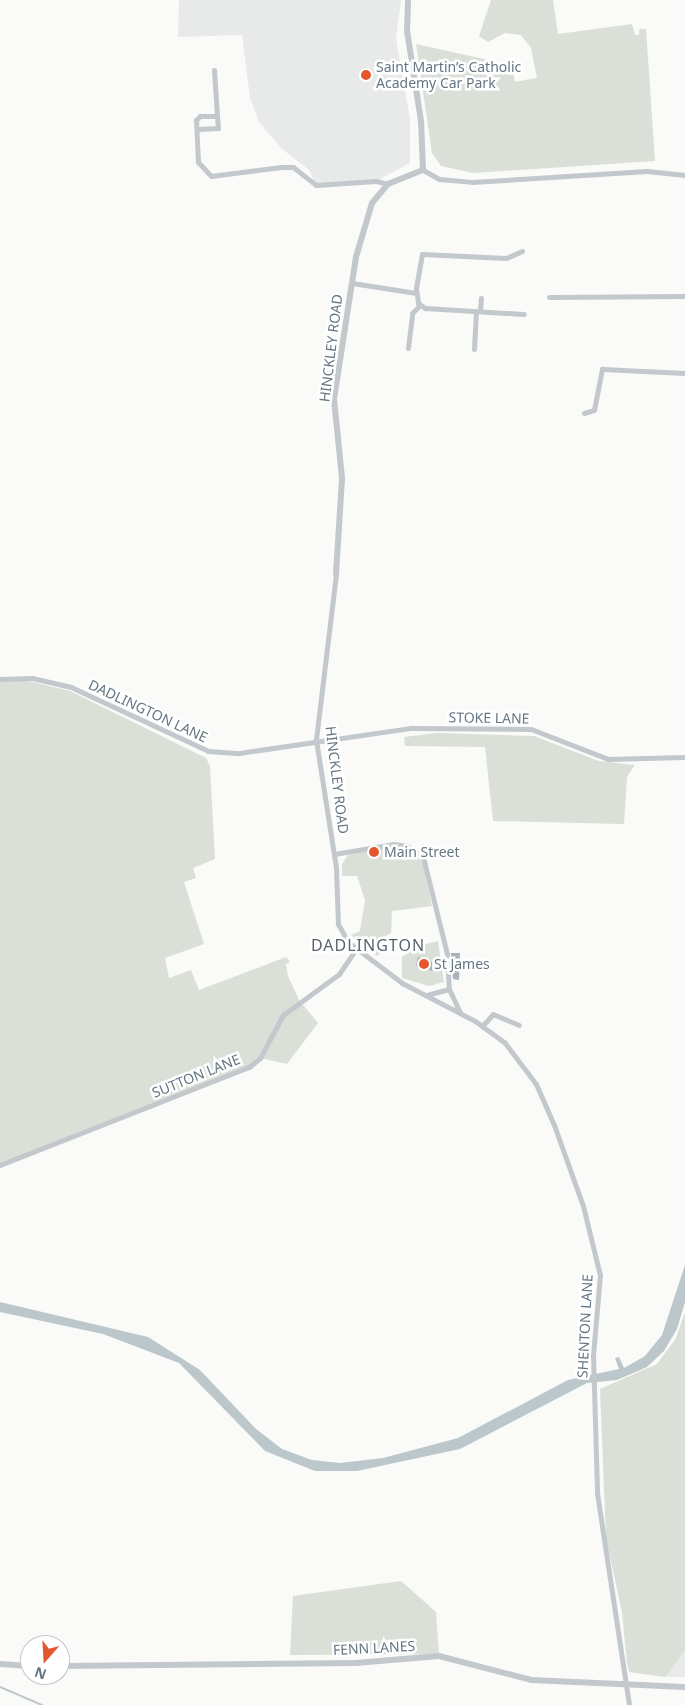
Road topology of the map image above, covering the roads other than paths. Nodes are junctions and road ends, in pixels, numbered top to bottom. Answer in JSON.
{"nodes":[{"id":1,"x":408,"y":0,"type":"edge"},
{"id":2,"x":214,"y":70,"type":"dead end"},
{"id":3,"x":217,"y":116,"type":"junction"},
{"id":4,"x":198,"y":129,"type":"junction"},
{"id":5,"x":424,"y":170,"type":"junction"},
{"id":6,"x":685,"y":175,"type":"edge"},
{"id":7,"x":388,"y":184,"type":"junction"},
{"id":8,"x":522,"y":251,"type":"dead end"},
{"id":9,"x":352,"y":282,"type":"junction"},
{"id":10,"x":416,"y":292,"type":"junction"},
{"id":11,"x":685,"y":296,"type":"edge"},
{"id":12,"x":549,"y":297,"type":"dead end"},
{"id":13,"x":480,"y":298,"type":"dead end"},
{"id":14,"x":420,"y":305,"type":"junction"},
{"id":15,"x":478,"y":311,"type":"junction"},
{"id":16,"x":524,"y":314,"type":"dead end"},
{"id":17,"x":408,"y":348,"type":"dead end"},
{"id":18,"x":474,"y":348,"type":"dead end"},
{"id":19,"x":685,"y":373,"type":"edge"},
{"id":20,"x":584,"y":413,"type":"dead end"},
{"id":21,"x":336,"y":574,"type":"joint"},
{"id":22,"x":0,"y":679,"type":"edge"},
{"id":23,"x":316,"y":740,"type":"junction"},
{"id":24,"x":685,"y":757,"type":"edge"},
{"id":25,"x":334,"y":854,"type":"junction"},
{"id":26,"x":356,"y":949,"type":"junction"},
{"id":27,"x":449,"y":988,"type":"junction"},
{"id":28,"x":426,"y":995,"type":"junction"},
{"id":29,"x":460,"y":1013,"type":"junction"},
{"id":30,"x":515,"y":1013,"type":"dead end"},
{"id":31,"x":511,"y":1021,"type":"junction"},
{"id":32,"x":519,"y":1025,"type":"dead end"},
{"id":33,"x":482,"y":1026,"type":"junction"},
{"id":34,"x":0,"y":1165,"type":"edge"},
{"id":35,"x":0,"y":1664,"type":"edge"},
{"id":36,"x":20,"y":1665,"type":"edge"},
{"id":37,"x":70,"y":1666,"type":"edge"},
{"id":38,"x":624,"y":1683,"type":"junction"},
{"id":39,"x":685,"y":1687,"type":"edge"},
{"id":40,"x":629,"y":1705,"type":"edge"}],
"edges":[{"from":1,"to":5,"type":"street"},
{"from":2,"to":3,"type":"street"},
{"from":3,"to":4,"type":"street"},
{"from":3,"to":4,"type":"street"},
{"from":4,"to":7,"type":"street"},
{"from":5,"to":6,"type":"street"},
{"from":5,"to":7,"type":"street","name":"HINCKLEY ROAD"},
{"from":7,"to":9,"type":"street","name":"HINCKLEY ROAD"},
{"from":8,"to":10,"type":"street"},
{"from":9,"to":10,"type":"street"},
{"from":9,"to":21,"type":"street","name":"HINCKLEY ROAD"},
{"from":10,"to":14,"type":"street"},
{"from":11,"to":12,"type":"street"},
{"from":13,"to":15,"type":"street"},
{"from":14,"to":15,"type":"street"},
{"from":14,"to":17,"type":"street"},
{"from":15,"to":16,"type":"street"},
{"from":15,"to":18,"type":"street"},
{"from":19,"to":20,"type":"street"},
{"from":21,"to":23,"type":"street","name":"HINCKLEY ROAD"},
{"from":22,"to":23,"type":"street","name":"DADLINGTON LANE"},
{"from":23,"to":24,"type":"street","name":"STOKE LANE"},
{"from":23,"to":25,"type":"street","name":"HINCKLEY ROAD"},
{"from":25,"to":26,"type":"street"},
{"from":25,"to":27,"type":"street"},
{"from":26,"to":28,"type":"street"},
{"from":26,"to":34,"type":"street","name":"SUTTON LANE"},
{"from":27,"to":28,"type":"street"},
{"from":27,"to":29,"type":"street"},
{"from":28,"to":29,"type":"street","name":"SHENTON LANE"},
{"from":29,"to":33,"type":"street","name":"SHENTON LANE"},
{"from":30,"to":31,"type":"street"},
{"from":31,"to":32,"type":"street"},
{"from":31,"to":33,"type":"street"},
{"from":33,"to":38,"type":"street","name":"SHENTON LANE"},
{"from":35,"to":36,"type":"street"},
{"from":37,"to":38,"type":"street","name":"FENN LANES"},
{"from":38,"to":39,"type":"street","name":"FENN LANES"},
{"from":38,"to":40,"type":"street","name":"SHENTON LANE"}]}
